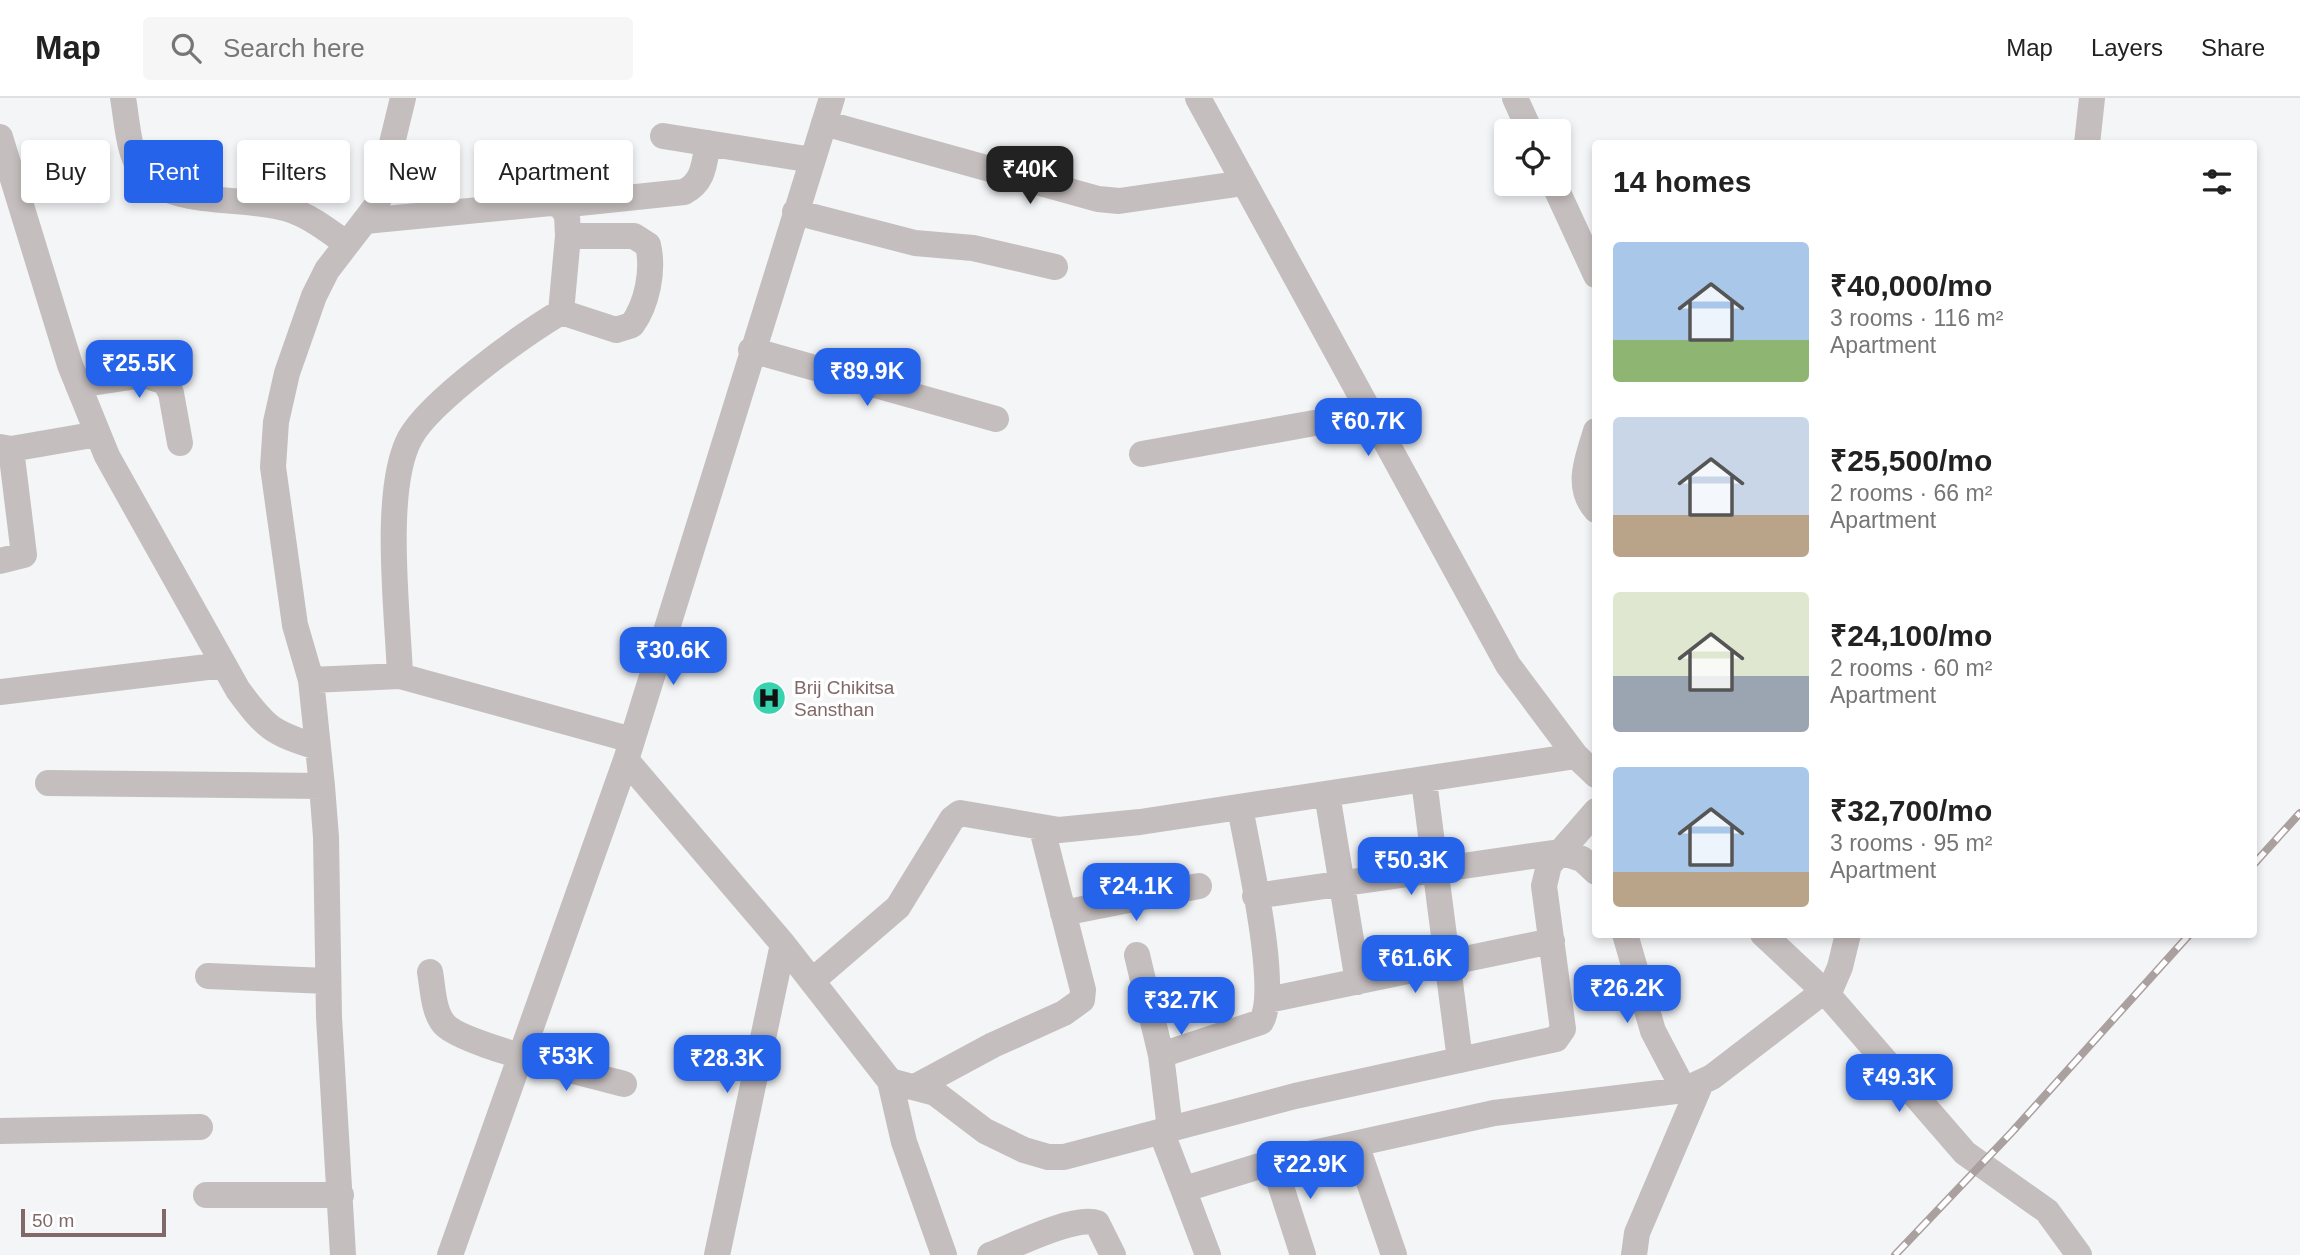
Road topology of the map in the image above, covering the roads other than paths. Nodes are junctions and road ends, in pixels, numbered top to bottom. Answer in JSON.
{"nodes":[{"id":1,"x":123,"y":98,"type":"edge"},
{"id":2,"x":403,"y":98,"type":"edge"},
{"id":3,"x":832,"y":98,"type":"edge"},
{"id":4,"x":1198,"y":98,"type":"edge"},
{"id":5,"x":1515,"y":98,"type":"edge"},
{"id":6,"x":2092,"y":98,"type":"edge"},
{"id":7,"x":1525,"y":119,"type":"edge"},
{"id":8,"x":824,"y":123,"type":"junction"},
{"id":9,"x":663,"y":136,"type":"dead end"},
{"id":10,"x":0,"y":137,"type":"edge"},
{"id":11,"x":2087,"y":140,"type":"edge"},
{"id":12,"x":708,"y":143,"type":"junction"},
{"id":13,"x":812,"y":160,"type":"junction"},
{"id":14,"x":1244,"y":184,"type":"junction"},
{"id":15,"x":1560,"y":196,"type":"edge"},
{"id":16,"x":561,"y":205,"type":"junction"},
{"id":17,"x":795,"y":212,"type":"junction"},
{"id":18,"x":365,"y":220,"type":"junction"},
{"id":19,"x":568,"y":236,"type":"junction"},
{"id":20,"x":348,"y":244,"type":"junction"},
{"id":21,"x":1592,"y":266,"type":"edge"},
{"id":22,"x":1055,"y":267,"type":"dead end"},
{"id":23,"x":561,"y":312,"type":"junction"},
{"id":24,"x":751,"y":350,"type":"junction"},
{"id":25,"x":78,"y":385,"type":"junction"},
{"id":26,"x":1370,"y":413,"type":"junction"},
{"id":27,"x":996,"y":419,"type":"dead end"},
{"id":28,"x":98,"y":434,"type":"junction"},
{"id":29,"x":180,"y":443,"type":"dead end"},
{"id":30,"x":1592,"y":445,"type":"edge"},
{"id":31,"x":6,"y":448,"type":"edge"},
{"id":32,"x":1142,"y":454,"type":"dead end"},
{"id":33,"x":1592,"y":502,"type":"edge"},
{"id":34,"x":0,"y":561,"type":"edge"},
{"id":35,"x":225,"y":665,"type":"junction"},
{"id":36,"x":400,"y":676,"type":"junction"},
{"id":37,"x":311,"y":680,"type":"junction"},
{"id":38,"x":0,"y":692,"type":"edge"},
{"id":39,"x":317,"y":747,"type":"junction"},
{"id":40,"x":629,"y":750,"type":"junction"},
{"id":41,"x":1576,"y":756,"type":"junction"},
{"id":42,"x":1592,"y":771,"type":"edge"},
{"id":43,"x":1424,"y":781,"type":"junction"},
{"id":44,"x":48,"y":783,"type":"dead end"},
{"id":45,"x":322,"y":786,"type":"junction"},
{"id":46,"x":1327,"y":794,"type":"junction"},
{"id":47,"x":1240,"y":807,"type":"junction"},
{"id":48,"x":1592,"y":816,"type":"edge"},
{"id":49,"x":1042,"y":829,"type":"junction"},
{"id":50,"x":1560,"y":852,"type":"junction"},
{"id":51,"x":1592,"y":868,"type":"edge"},
{"id":52,"x":1434,"y":870,"type":"junction"},
{"id":53,"x":1340,"y":883,"type":"junction"},
{"id":54,"x":1199,"y":886,"type":"dead end"},
{"id":55,"x":1255,"y":896,"type":"junction"},
{"id":56,"x":1063,"y":913,"type":"junction"},
{"id":57,"x":1626,"y":938,"type":"edge"},
{"id":58,"x":1767,"y":938,"type":"edge"},
{"id":59,"x":1847,"y":938,"type":"edge"},
{"id":60,"x":1552,"y":941,"type":"junction"},
{"id":61,"x":783,"y":944,"type":"junction"},
{"id":62,"x":1137,"y":955,"type":"dead end"},
{"id":63,"x":1447,"y":964,"type":"junction"},
{"id":64,"x":430,"y":972,"type":"dead end"},
{"id":65,"x":208,"y":976,"type":"dead end"},
{"id":66,"x":328,"y":981,"type":"junction"},
{"id":67,"x":813,"y":981,"type":"junction"},
{"id":68,"x":1358,"y":982,"type":"junction"},
{"id":69,"x":1826,"y":993,"type":"junction"},
{"id":70,"x":1268,"y":1000,"type":"junction"},
{"id":71,"x":1161,"y":1055,"type":"junction"},
{"id":72,"x":521,"y":1056,"type":"junction"},
{"id":73,"x":1460,"y":1060,"type":"junction"},
{"id":74,"x":624,"y":1084,"type":"dead end"},
{"id":75,"x":903,"y":1084,"type":"junction"},
{"id":76,"x":1692,"y":1086,"type":"junction"},
{"id":77,"x":200,"y":1127,"type":"dead end"},
{"id":78,"x":1166,"y":1130,"type":"junction"},
{"id":79,"x":0,"y":1131,"type":"edge"},
{"id":80,"x":1356,"y":1144,"type":"junction"},
{"id":81,"x":1273,"y":1163,"type":"junction"},
{"id":82,"x":1182,"y":1186,"type":"junction"},
{"id":83,"x":206,"y":1195,"type":"dead end"},
{"id":84,"x":341,"y":1195,"type":"junction"},
{"id":85,"x":343,"y":1255,"type":"edge"},
{"id":86,"x":450,"y":1255,"type":"edge"},
{"id":87,"x":717,"y":1255,"type":"edge"},
{"id":88,"x":944,"y":1255,"type":"edge"},
{"id":89,"x":990,"y":1255,"type":"edge"},
{"id":90,"x":1113,"y":1255,"type":"edge"},
{"id":91,"x":1208,"y":1255,"type":"edge"},
{"id":92,"x":1303,"y":1255,"type":"edge"},
{"id":93,"x":1394,"y":1255,"type":"edge"},
{"id":94,"x":1634,"y":1255,"type":"edge"},
{"id":95,"x":2079,"y":1255,"type":"edge"}],
"edges":[{"from":1,"to":20,"type":"street"},
{"from":2,"to":18,"type":"street"},
{"from":3,"to":8,"type":"street"},
{"from":4,"to":14,"type":"street"},
{"from":5,"to":7,"type":"street"},
{"from":6,"to":11,"type":"street"},
{"from":8,"to":13,"type":"street"},
{"from":8,"to":14,"type":"street"},
{"from":9,"to":12,"type":"street"},
{"from":10,"to":25,"type":"street"},
{"from":12,"to":13,"type":"street"},
{"from":12,"to":16,"type":"street"},
{"from":13,"to":17,"type":"street"},
{"from":14,"to":26,"type":"street"},
{"from":15,"to":21,"type":"street"},
{"from":16,"to":18,"type":"street"},
{"from":16,"to":19,"type":"street"},
{"from":17,"to":22,"type":"street"},
{"from":17,"to":24,"type":"street"},
{"from":18,"to":20,"type":"street"},
{"from":19,"to":23,"type":"street"},
{"from":19,"to":23,"type":"street"},
{"from":20,"to":37,"type":"street"},
{"from":23,"to":36,"type":"street"},
{"from":24,"to":27,"type":"street"},
{"from":24,"to":40,"type":"street"},
{"from":25,"to":28,"type":"street"},
{"from":25,"to":29,"type":"street"},
{"from":26,"to":32,"type":"street"},
{"from":26,"to":41,"type":"street"},
{"from":28,"to":31,"type":"street"},
{"from":28,"to":35,"type":"street"},
{"from":30,"to":33,"type":"street"},
{"from":31,"to":34,"type":"street"},
{"from":35,"to":38,"type":"street"},
{"from":35,"to":39,"type":"street"},
{"from":36,"to":37,"type":"street"},
{"from":36,"to":40,"type":"street"},
{"from":37,"to":39,"type":"street"},
{"from":39,"to":45,"type":"street"},
{"from":40,"to":61,"type":"street"},
{"from":40,"to":72,"type":"street"},
{"from":41,"to":42,"type":"street"},
{"from":41,"to":43,"type":"street"},
{"from":43,"to":46,"type":"street"},
{"from":43,"to":52,"type":"street"},
{"from":44,"to":45,"type":"street"},
{"from":45,"to":66,"type":"street"},
{"from":46,"to":47,"type":"street"},
{"from":46,"to":53,"type":"street"},
{"from":47,"to":49,"type":"street"},
{"from":47,"to":55,"type":"street"},
{"from":48,"to":50,"type":"street"},
{"from":49,"to":56,"type":"street"},
{"from":49,"to":67,"type":"street"},
{"from":50,"to":51,"type":"street"},
{"from":50,"to":52,"type":"street"},
{"from":50,"to":60,"type":"street"},
{"from":52,"to":53,"type":"street"},
{"from":52,"to":63,"type":"street"},
{"from":53,"to":55,"type":"street"},
{"from":53,"to":68,"type":"street"},
{"from":54,"to":56,"type":"street"},
{"from":55,"to":70,"type":"street"},
{"from":56,"to":75,"type":"street"},
{"from":57,"to":76,"type":"street"},
{"from":58,"to":69,"type":"street"},
{"from":59,"to":69,"type":"street"},
{"from":60,"to":63,"type":"street"},
{"from":60,"to":73,"type":"street"},
{"from":61,"to":67,"type":"street"},
{"from":61,"to":87,"type":"street"},
{"from":62,"to":71,"type":"street"},
{"from":63,"to":68,"type":"street"},
{"from":63,"to":73,"type":"street"},
{"from":64,"to":72,"type":"street"},
{"from":65,"to":66,"type":"street"},
{"from":66,"to":84,"type":"street"},
{"from":67,"to":75,"type":"street"},
{"from":68,"to":70,"type":"street"},
{"from":69,"to":76,"type":"street"},
{"from":69,"to":95,"type":"street"},
{"from":70,"to":71,"type":"street"},
{"from":71,"to":78,"type":"street"},
{"from":72,"to":74,"type":"street"},
{"from":72,"to":86,"type":"street"},
{"from":73,"to":78,"type":"street"},
{"from":75,"to":78,"type":"street"},
{"from":75,"to":88,"type":"street"},
{"from":76,"to":80,"type":"street"},
{"from":76,"to":94,"type":"street"},
{"from":77,"to":79,"type":"street"},
{"from":78,"to":82,"type":"street"},
{"from":80,"to":81,"type":"street"},
{"from":80,"to":93,"type":"street"},
{"from":81,"to":82,"type":"street"},
{"from":81,"to":92,"type":"street"},
{"from":82,"to":91,"type":"street"},
{"from":83,"to":84,"type":"street"},
{"from":84,"to":85,"type":"street"},
{"from":89,"to":90,"type":"street"}]}
